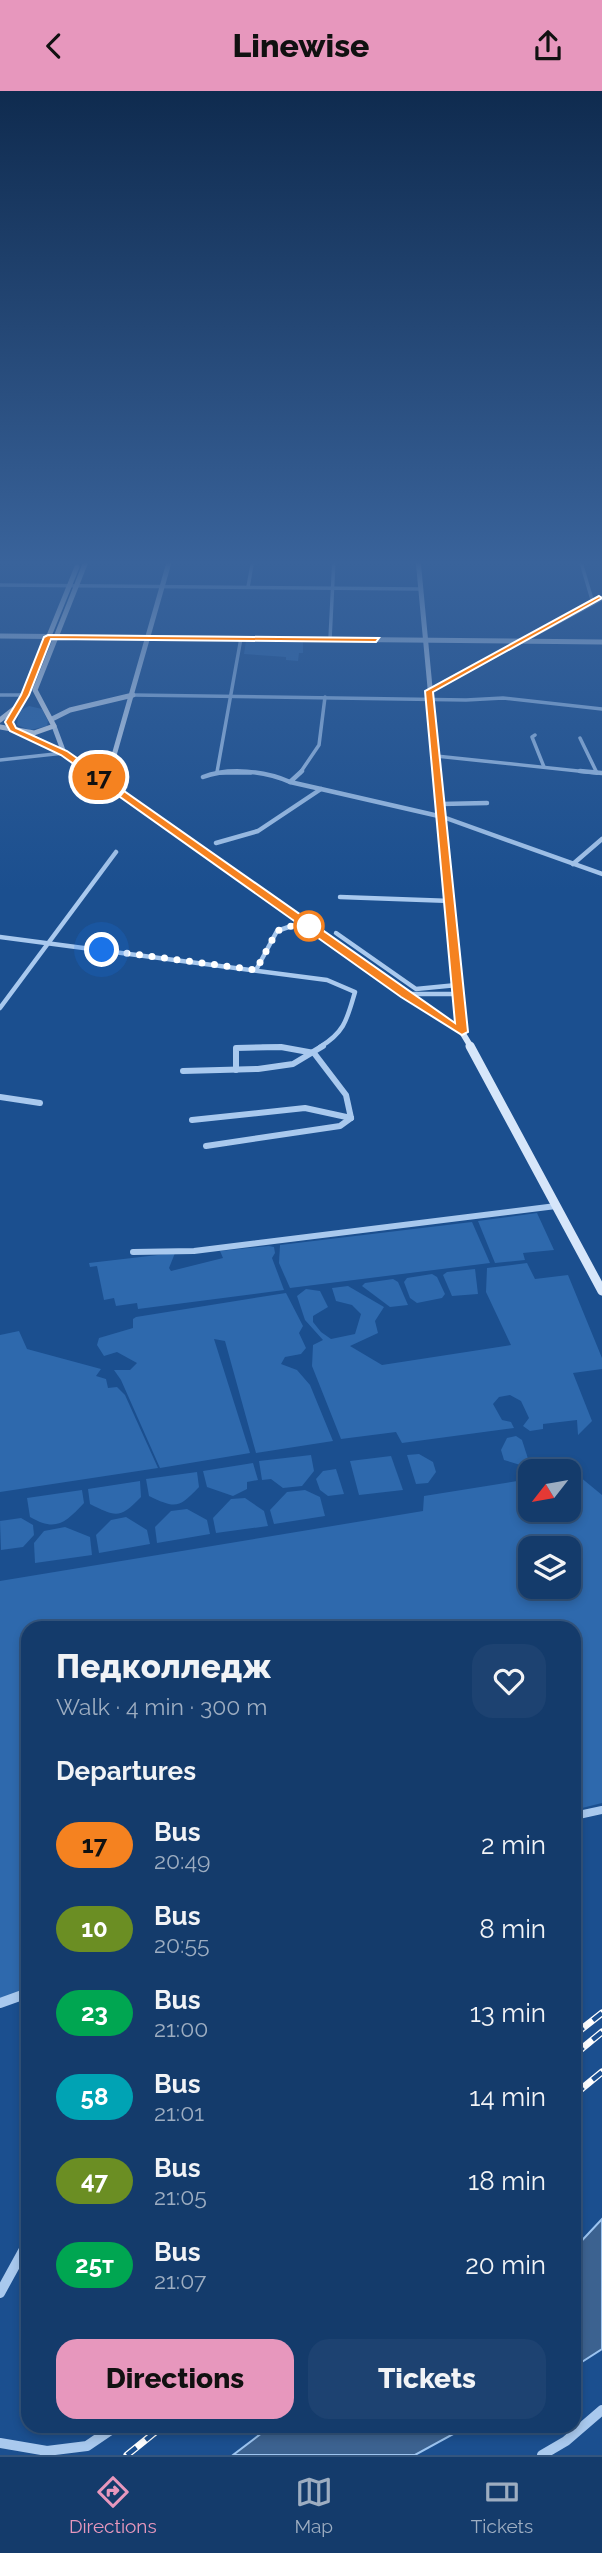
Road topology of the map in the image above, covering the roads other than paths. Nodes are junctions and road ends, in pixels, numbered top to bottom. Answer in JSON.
{"nodes":[{"id":1,"x":37,"y":669,"type":"edge"},
{"id":2,"x":42,"y":669,"type":"edge"},
{"id":3,"x":140,"y":669,"type":"edge"},
{"id":4,"x":235,"y":669,"type":"edge"},
{"id":5,"x":427,"y":669,"type":"edge"},
{"id":6,"x":473,"y":669,"type":"edge"},
{"id":7,"x":0,"y":695,"type":"edge"},
{"id":8,"x":25,"y":695,"type":"junction"},
{"id":9,"x":133,"y":695,"type":"junction"},
{"id":10,"x":429,"y":695,"type":"junction"},
{"id":11,"x":229,"y":697,"type":"junction"},
{"id":12,"x":325,"y":697,"type":"junction"},
{"id":13,"x":17,"y":707,"type":"junction"},
{"id":14,"x":45,"y":708,"type":"junction"},
{"id":15,"x":602,"y":709,"type":"edge"},
{"id":16,"x":70,"y":710,"type":"junction"},
{"id":17,"x":0,"y":720,"type":"edge"},
{"id":18,"x":53,"y":722,"type":"junction"},
{"id":19,"x":0,"y":727,"type":"edge"},
{"id":20,"x":13,"y":729,"type":"junction"},
{"id":21,"x":24,"y":733,"type":"junction"},
{"id":22,"x":534,"y":735,"type":"dead end"},
{"id":23,"x":580,"y":738,"type":"dead end"},
{"id":24,"x":64,"y":753,"type":"junction"},
{"id":25,"x":436,"y":756,"type":"junction"},
{"id":26,"x":0,"y":761,"type":"edge"},
{"id":27,"x":544,"y":767,"type":"junction"},
{"id":28,"x":217,"y":772,"type":"junction"},
{"id":29,"x":599,"y":773,"type":"edge"},
{"id":30,"x":203,"y":776,"type":"dead end"},
{"id":31,"x":100,"y":778,"type":"junction"},
{"id":32,"x":290,"y":782,"type":"junction"},
{"id":33,"x":321,"y":789,"type":"junction"},
{"id":34,"x":487,"y":803,"type":"dead end"},
{"id":35,"x":441,"y":804,"type":"junction"},
{"id":36,"x":443,"y":817,"type":"junction"},
{"id":37,"x":602,"y":839,"type":"edge"},
{"id":38,"x":216,"y":843,"type":"dead end"},
{"id":39,"x":116,"y":852,"type":"dead end"},
{"id":40,"x":573,"y":864,"type":"junction"},
{"id":41,"x":602,"y":874,"type":"edge"},
{"id":42,"x":340,"y":897,"type":"dead end"},
{"id":43,"x":451,"y":901,"type":"junction"},
{"id":44,"x":303,"y":922,"type":"junction"},
{"id":45,"x":336,"y":933,"type":"dead end"},
{"id":46,"x":0,"y":937,"type":"edge"},
{"id":47,"x":51,"y":943,"type":"junction"},
{"id":48,"x":256,"y":970,"type":"junction"},
{"id":49,"x":457,"y":990,"type":"junction"},
{"id":50,"x":405,"y":995,"type":"junction"},
{"id":51,"x":0,"y":1008,"type":"edge"},
{"id":52,"x":462,"y":1032,"type":"junction"},
{"id":53,"x":313,"y":1052,"type":"junction"},
{"id":54,"x":236,"y":1070,"type":"junction"},
{"id":55,"x":183,"y":1071,"type":"dead end"},
{"id":56,"x":0,"y":1097,"type":"edge"},
{"id":57,"x":40,"y":1103,"type":"dead end"},
{"id":58,"x":351,"y":1118,"type":"junction"},
{"id":59,"x":192,"y":1120,"type":"dead end"},
{"id":60,"x":206,"y":1146,"type":"dead end"},
{"id":61,"x":556,"y":1206,"type":"junction"},
{"id":62,"x":133,"y":1252,"type":"dead end"},
{"id":63,"x":592,"y":1271,"type":"junction"},
{"id":64,"x":602,"y":1277,"type":"edge"},
{"id":65,"x":602,"y":1291,"type":"edge"},
{"id":66,"x":602,"y":1809,"type":"edge"},
{"id":67,"x":581,"y":1814,"type":"edge"},
{"id":68,"x":21,"y":1996,"type":"edge"},
{"id":69,"x":0,"y":2003,"type":"edge"},
{"id":70,"x":21,"y":2255,"type":"edge"},
{"id":71,"x":0,"y":2293,"type":"edge"},
{"id":72,"x":602,"y":2410,"type":"edge"},
{"id":73,"x":581,"y":2428,"type":"edge"},
{"id":74,"x":106,"y":2433,"type":"edge"},
{"id":75,"x":575,"y":2433,"type":"edge"},
{"id":76,"x":0,"y":2443,"type":"edge"},
{"id":77,"x":46,"y":2453,"type":"edge"},
{"id":78,"x":542,"y":2455,"type":"edge"}],
"edges":[{"from":1,"to":8,"type":"main road"},
{"from":2,"to":14,"type":"main road"},
{"from":3,"to":9,"type":"main road"},
{"from":4,"to":11,"type":"street"},
{"from":5,"to":10,"type":"main road"},
{"from":6,"to":10,"type":"main road"},
{"from":7,"to":8,"type":"street"},
{"from":8,"to":13,"type":"main road"},
{"from":9,"to":11,"type":"street"},
{"from":9,"to":16,"type":"main road"},
{"from":9,"to":31,"type":"main road"},
{"from":10,"to":12,"type":"street"},
{"from":10,"to":15,"type":"street"},
{"from":10,"to":25,"type":"main road"},
{"from":11,"to":12,"type":"street"},
{"from":11,"to":28,"type":"street"},
{"from":12,"to":32,"type":"street"},
{"from":13,"to":14,"type":"main road"},
{"from":13,"to":17,"type":"main road"},
{"from":13,"to":20,"type":"main road"},
{"from":14,"to":16,"type":"main road"},
{"from":14,"to":18,"type":"main road"},
{"from":16,"to":18,"type":"main road"},
{"from":18,"to":21,"type":"main road"},
{"from":18,"to":24,"type":"main road"},
{"from":19,"to":20,"type":"main road"},
{"from":20,"to":21,"type":"main road"},
{"from":21,"to":24,"type":"main road"},
{"from":22,"to":27,"type":"street"},
{"from":23,"to":29,"type":"street"},
{"from":24,"to":26,"type":"street"},
{"from":24,"to":31,"type":"main road"},
{"from":25,"to":27,"type":"street"},
{"from":25,"to":35,"type":"main road"},
{"from":27,"to":29,"type":"street"},
{"from":28,"to":30,"type":"street"},
{"from":28,"to":32,"type":"street"},
{"from":31,"to":44,"type":"main road"},
{"from":32,"to":33,"type":"street"},
{"from":33,"to":36,"type":"street"},
{"from":33,"to":38,"type":"street"},
{"from":34,"to":35,"type":"street"},
{"from":35,"to":36,"type":"main road"},
{"from":36,"to":40,"type":"street"},
{"from":36,"to":43,"type":"main road"},
{"from":37,"to":40,"type":"street"},
{"from":39,"to":47,"type":"street"},
{"from":40,"to":41,"type":"street"},
{"from":42,"to":43,"type":"street"},
{"from":43,"to":49,"type":"main road"},
{"from":44,"to":48,"type":"street"},
{"from":44,"to":50,"type":"main road"},
{"from":45,"to":49,"type":"street"},
{"from":46,"to":47,"type":"street"},
{"from":47,"to":48,"type":"street"},
{"from":47,"to":51,"type":"street"},
{"from":48,"to":53,"type":"street"},
{"from":49,"to":50,"type":"street"},
{"from":49,"to":52,"type":"main road"},
{"from":50,"to":52,"type":"main road"},
{"from":52,"to":61,"type":"main road"},
{"from":53,"to":54,"type":"street"},
{"from":53,"to":54,"type":"street"},
{"from":53,"to":58,"type":"street"},
{"from":54,"to":55,"type":"street"},
{"from":56,"to":57,"type":"street"},
{"from":58,"to":59,"type":"street"},
{"from":58,"to":60,"type":"street"},
{"from":61,"to":62,"type":"street"},
{"from":61,"to":63,"type":"main road"},
{"from":63,"to":64,"type":"main road"},
{"from":63,"to":65,"type":"main road"},
{"from":66,"to":67,"type":"street"},
{"from":68,"to":69,"type":"street"},
{"from":70,"to":71,"type":"street"},
{"from":72,"to":73,"type":"street"},
{"from":74,"to":77,"type":"street"},
{"from":75,"to":78,"type":"street"},
{"from":76,"to":77,"type":"street"}]}
